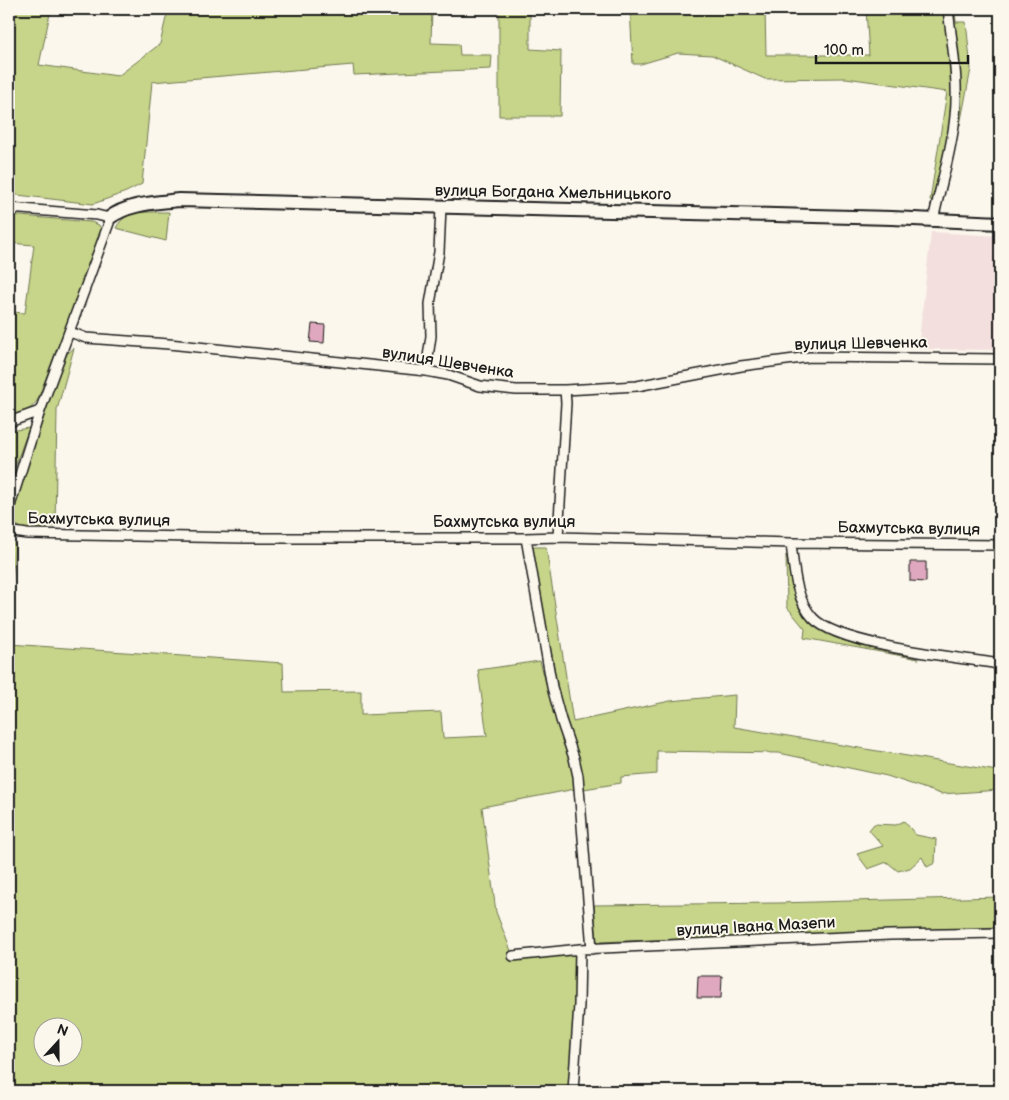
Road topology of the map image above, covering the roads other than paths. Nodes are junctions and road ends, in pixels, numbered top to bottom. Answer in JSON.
{"nodes":[{"id":1,"x":948,"y":9,"type":"edge"},
{"id":2,"x":441,"y":206,"type":"junction"},
{"id":3,"x":9,"y":208,"type":"edge"},
{"id":4,"x":109,"y":218,"type":"junction"},
{"id":5,"x":933,"y":221,"type":"junction"},
{"id":6,"x":1000,"y":223,"type":"edge"},
{"id":7,"x":70,"y":332,"type":"junction"},
{"id":8,"x":1000,"y":359,"type":"edge"},
{"id":9,"x":426,"y":371,"type":"junction"},
{"id":10,"x":565,"y":390,"type":"junction"},
{"id":11,"x":40,"y":411,"type":"junction"},
{"id":12,"x":9,"y":422,"type":"edge"},
{"id":13,"x":9,"y":509,"type":"edge"},
{"id":14,"x":9,"y":529,"type":"edge"},
{"id":15,"x":558,"y":537,"type":"junction"},
{"id":16,"x":526,"y":538,"type":"junction"},
{"id":17,"x":791,"y":543,"type":"junction"},
{"id":18,"x":1000,"y":545,"type":"edge"},
{"id":19,"x":1000,"y":666,"type":"edge"},
{"id":20,"x":1000,"y":933,"type":"edge"},
{"id":21,"x":580,"y":949,"type":"junction"},
{"id":22,"x":592,"y":949,"type":"junction"},
{"id":23,"x":513,"y":956,"type":"dead end"},
{"id":24,"x":574,"y":1091,"type":"edge"}],
"edges":[{"from":1,"to":5,"type":"street"},
{"from":2,"to":4,"type":"street","name":"вулиця Богдана Хмельницького"},
{"from":2,"to":5,"type":"street","name":"вулиця Богдана Хмельницького"},
{"from":2,"to":9,"type":"street"},
{"from":3,"to":4,"type":"street"},
{"from":4,"to":7,"type":"street"},
{"from":5,"to":6,"type":"street","name":"вулиця Богдана Хмельницького"},
{"from":7,"to":9,"type":"street","name":"вулиця Шевченка"},
{"from":7,"to":11,"type":"street"},
{"from":8,"to":10,"type":"street","name":"вулиця Шевченка"},
{"from":9,"to":10,"type":"street","name":"вулиця Шевченка"},
{"from":10,"to":15,"type":"street"},
{"from":11,"to":12,"type":"street"},
{"from":11,"to":13,"type":"street"},
{"from":14,"to":16,"type":"street","name":"Бахмутська вулиця"},
{"from":15,"to":16,"type":"street","name":"Бахмутська вулиця"},
{"from":15,"to":17,"type":"street","name":"Бахмутська вулиця"},
{"from":16,"to":22,"type":"street"},
{"from":17,"to":18,"type":"street","name":"Бахмутська вулиця"},
{"from":17,"to":19,"type":"street"},
{"from":20,"to":22,"type":"street","name":"вулиця Івана Мазепи"},
{"from":21,"to":22,"type":"street","name":"вулиця Івана Мазепи"},
{"from":21,"to":23,"type":"street","name":"вулиця Івана Мазепи"},
{"from":21,"to":24,"type":"street"}]}
